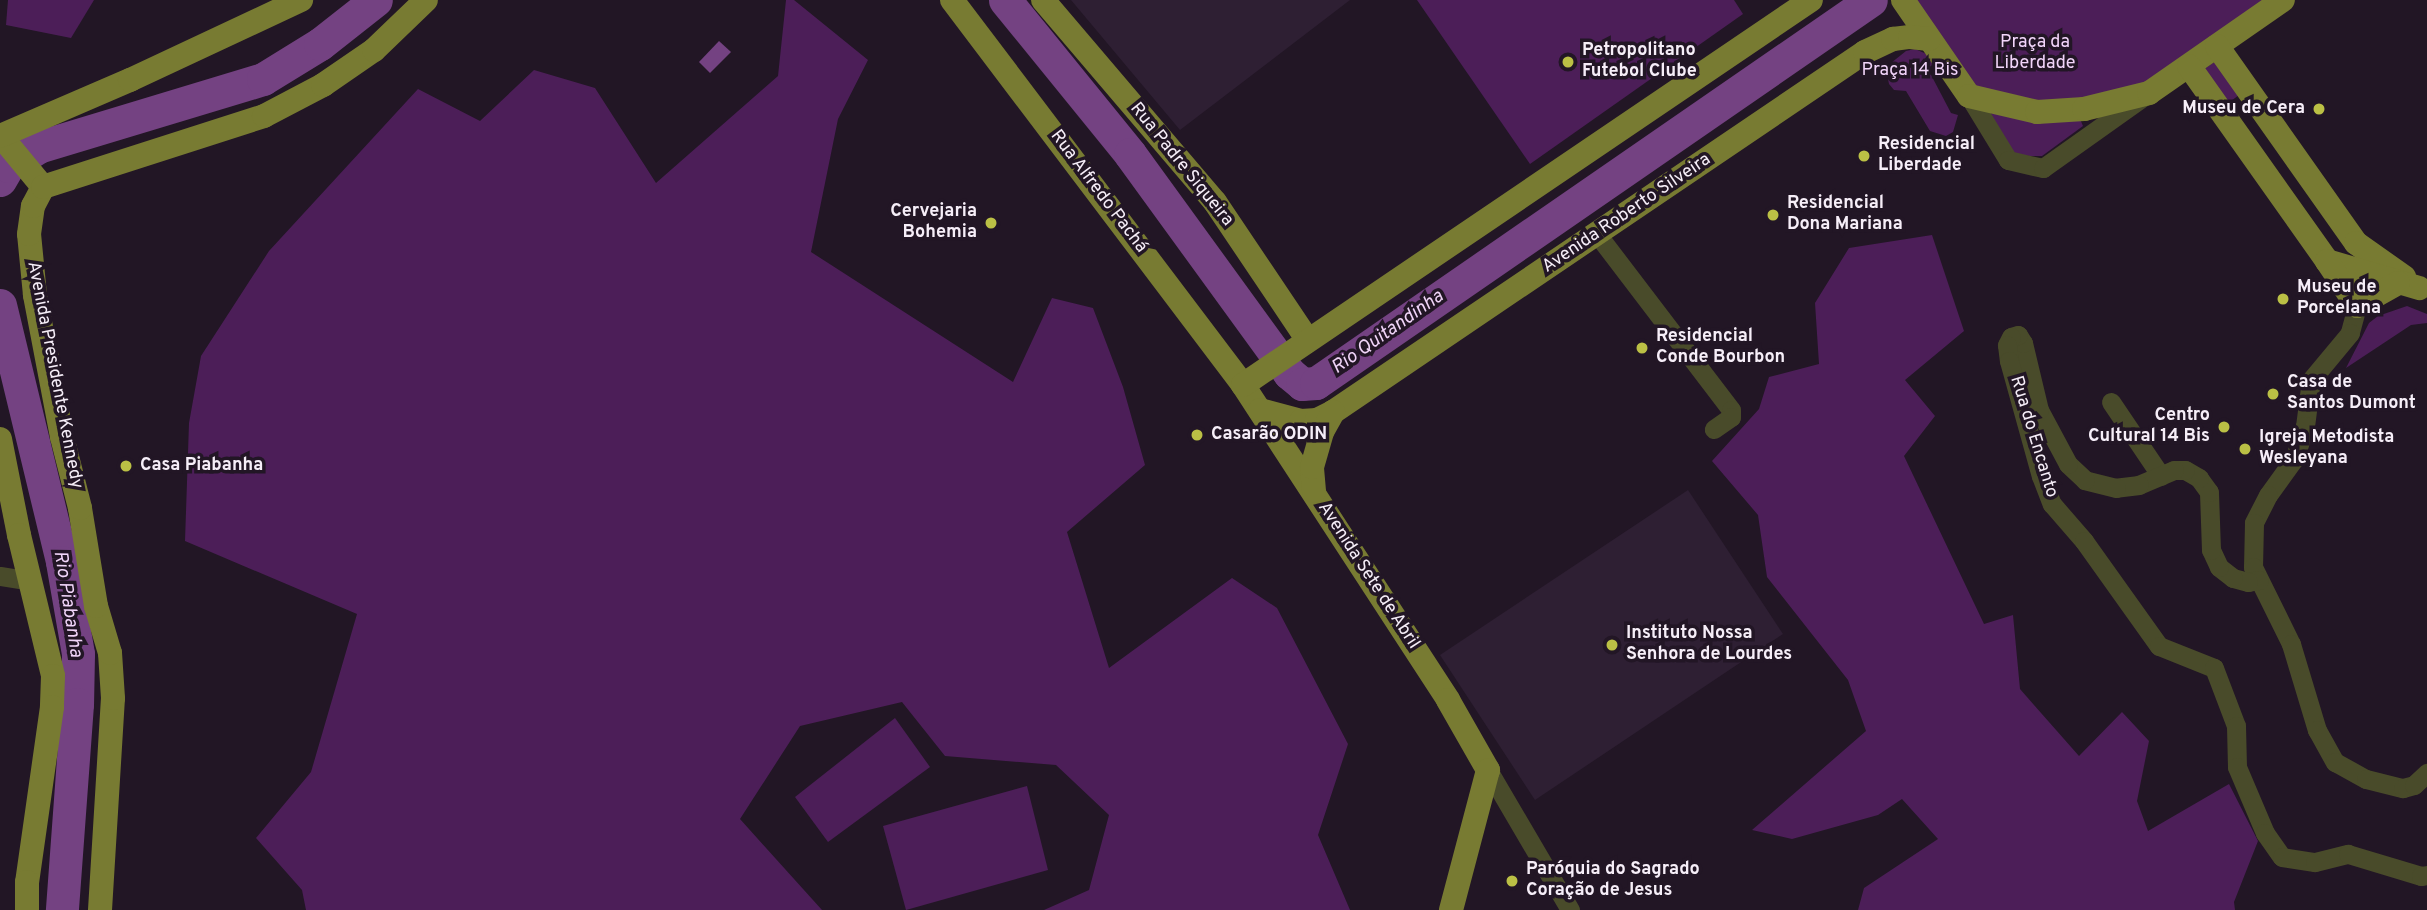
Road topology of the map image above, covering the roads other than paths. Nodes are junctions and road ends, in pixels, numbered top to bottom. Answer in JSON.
{"nodes":[{"id":1,"x":301,"y":0,"type":"edge"},
{"id":2,"x":426,"y":0,"type":"edge"},
{"id":3,"x":952,"y":0,"type":"edge"},
{"id":4,"x":1043,"y":0,"type":"edge"},
{"id":5,"x":1811,"y":0,"type":"edge"},
{"id":6,"x":2283,"y":0,"type":"edge"},
{"id":7,"x":1907,"y":6,"type":"edge"},
{"id":8,"x":1929,"y":39,"type":"junction"},
{"id":9,"x":2217,"y":46,"type":"junction"},
{"id":10,"x":2189,"y":66,"type":"junction"},
{"id":11,"x":2149,"y":93,"type":"junction"},
{"id":12,"x":1969,"y":96,"type":"junction"},
{"id":13,"x":2253,"y":96,"type":"junction"},
{"id":14,"x":2225,"y":117,"type":"junction"},
{"id":15,"x":0,"y":135,"type":"edge"},
{"id":16,"x":43,"y":187,"type":"junction"},
{"id":17,"x":1597,"y":234,"type":"junction"},
{"id":18,"x":2327,"y":261,"type":"junction"},
{"id":19,"x":2415,"y":288,"type":"edge"},
{"id":20,"x":2357,"y":306,"type":"junction"},
{"id":21,"x":1305,"y":341,"type":"junction"},
{"id":22,"x":1252,"y":379,"type":"junction"},
{"id":23,"x":2111,"y":402,"type":"dead end"},
{"id":24,"x":1260,"y":410,"type":"junction"},
{"id":25,"x":1333,"y":412,"type":"junction"},
{"id":26,"x":1714,"y":429,"type":"dead end"},
{"id":27,"x":0,"y":439,"type":"edge"},
{"id":28,"x":2161,"y":476,"type":"junction"},
{"id":29,"x":1314,"y":491,"type":"junction"},
{"id":30,"x":0,"y":576,"type":"edge"},
{"id":31,"x":2259,"y":580,"type":"junction"},
{"id":32,"x":31,"y":581,"type":"junction"},
{"id":33,"x":1488,"y":770,"type":"junction"},
{"id":34,"x":2427,"y":773,"type":"edge"},
{"id":35,"x":2427,"y":875,"type":"edge"},
{"id":36,"x":27,"y":910,"type":"edge"},
{"id":37,"x":100,"y":910,"type":"edge"},
{"id":38,"x":1451,"y":910,"type":"edge"},
{"id":39,"x":1570,"y":910,"type":"edge"}],
"edges":[{"from":1,"to":15,"type":"main road"},
{"from":2,"to":16,"type":"main road"},
{"from":3,"to":22,"type":"main road","name":"Rua Alfredo Pachá"},
{"from":4,"to":21,"type":"main road","name":"Rua Padre Siqueira"},
{"from":5,"to":21,"type":"main road"},
{"from":6,"to":9,"type":"main road"},
{"from":7,"to":8,"type":"main road"},
{"from":8,"to":12,"type":"main road"},
{"from":8,"to":17,"type":"main road","name":"Avenida Roberto Silveira"},
{"from":9,"to":10,"type":"main road"},
{"from":9,"to":13,"type":"main road"},
{"from":10,"to":11,"type":"main road"},
{"from":10,"to":14,"type":"main road"},
{"from":11,"to":12,"type":"main road"},
{"from":11,"to":12,"type":"street"},
{"from":13,"to":14,"type":"main road"},
{"from":13,"to":19,"type":"main road"},
{"from":14,"to":18,"type":"main road"},
{"from":15,"to":16,"type":"main road"},
{"from":16,"to":37,"type":"main road","name":"Avenida Presidente Kennedy"},
{"from":17,"to":25,"type":"main road","name":"Avenida Roberto Silveira"},
{"from":17,"to":26,"type":"street"},
{"from":18,"to":19,"type":"main road"},
{"from":18,"to":20,"type":"main road"},
{"from":19,"to":20,"type":"main road"},
{"from":20,"to":31,"type":"street"},
{"from":21,"to":22,"type":"main road"},
{"from":22,"to":24,"type":"main road","name":"Avenida Sete de Abril"},
{"from":23,"to":28,"type":"street"},
{"from":24,"to":25,"type":"main road","name":"Avenida Roberto Silveira"},
{"from":24,"to":29,"type":"main road","name":"Avenida Sete de Abril"},
{"from":25,"to":29,"type":"main road"},
{"from":27,"to":32,"type":"main road"},
{"from":28,"to":31,"type":"street","name":"Rua do Encanto"},
{"from":28,"to":35,"type":"street","name":"Rua do Encanto"},
{"from":29,"to":33,"type":"main road","name":"Avenida Sete de Abril"},
{"from":30,"to":32,"type":"street"},
{"from":31,"to":34,"type":"street"},
{"from":32,"to":36,"type":"main road"},
{"from":33,"to":38,"type":"main road"},
{"from":33,"to":39,"type":"street"}]}
